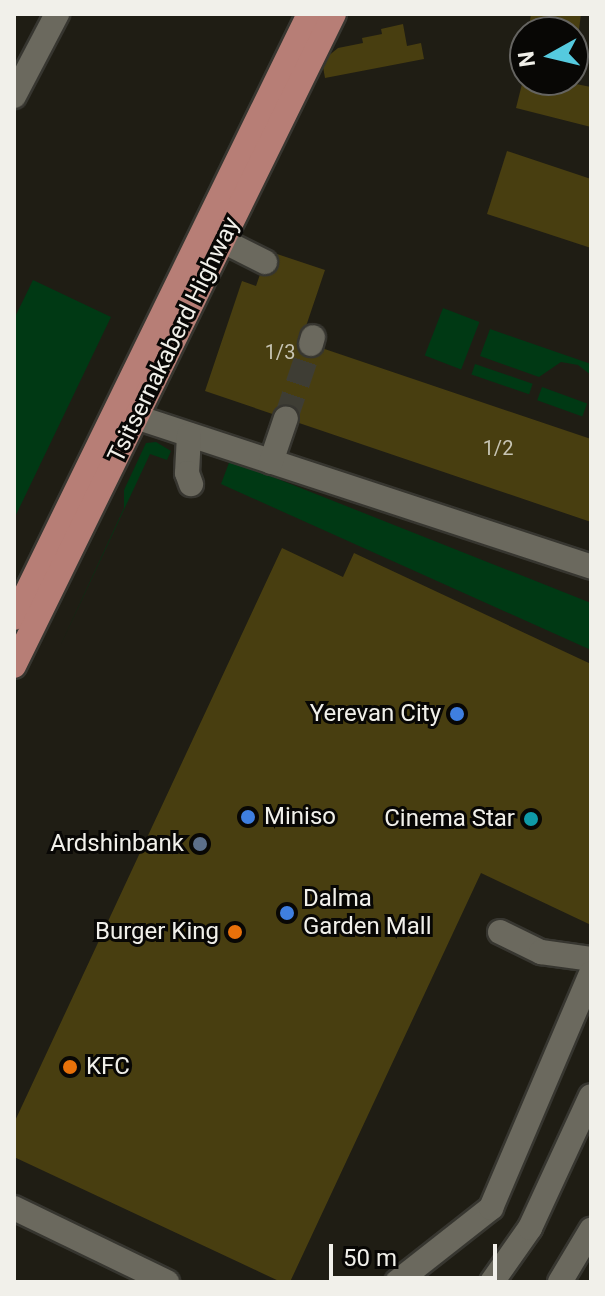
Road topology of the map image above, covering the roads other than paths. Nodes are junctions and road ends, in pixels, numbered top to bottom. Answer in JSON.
{"nodes":[{"id":1,"x":57,"y":14,"type":"edge"},
{"id":2,"x":309,"y":14,"type":"edge"},
{"id":3,"x":334,"y":14,"type":"edge"},
{"id":4,"x":14,"y":96,"type":"edge"},
{"id":5,"x":223,"y":241,"type":"junction"},
{"id":6,"x":265,"y":262,"type":"dead end"},
{"id":7,"x":136,"y":417,"type":"junction"},
{"id":8,"x":286,"y":418,"type":"tunnel mouth"},
{"id":9,"x":189,"y":435,"type":"junction"},
{"id":10,"x":271,"y":462,"type":"junction"},
{"id":11,"x":183,"y":478,"type":"dead end"},
{"id":12,"x":591,"y":567,"type":"edge"},
{"id":13,"x":14,"y":618,"type":"edge"},
{"id":14,"x":14,"y":666,"type":"edge"},
{"id":15,"x":500,"y":932,"type":"dead end"},
{"id":16,"x":591,"y":959,"type":"edge"},
{"id":17,"x":591,"y":973,"type":"edge"},
{"id":18,"x":591,"y":1096,"type":"edge"},
{"id":19,"x":14,"y":1208,"type":"edge"},
{"id":20,"x":491,"y":1208,"type":"junction"},
{"id":21,"x":530,"y":1228,"type":"junction"},
{"id":22,"x":591,"y":1230,"type":"edge"},
{"id":23,"x":167,"y":1282,"type":"edge"},
{"id":24,"x":397,"y":1282,"type":"edge"},
{"id":25,"x":492,"y":1282,"type":"edge"},
{"id":26,"x":560,"y":1282,"type":"edge"}],
"edges":[{"from":1,"to":4,"type":"lane"},
{"from":2,"to":13,"type":"main road","name":"Tsitsernakaberd Highway"},
{"from":3,"to":5,"type":"main road","name":"Tsitsernakaberd Highway"},
{"from":5,"to":6,"type":"lane"},
{"from":5,"to":7,"type":"main road","name":"Tsitsernakaberd Highway"},
{"from":7,"to":9,"type":"lane"},
{"from":7,"to":14,"type":"main road","name":"Tsitsernakaberd Highway"},
{"from":8,"to":10,"type":"lane"},
{"from":9,"to":10,"type":"lane"},
{"from":9,"to":11,"type":"lane"},
{"from":10,"to":12,"type":"lane"},
{"from":15,"to":16,"type":"lane"},
{"from":17,"to":20,"type":"lane"},
{"from":18,"to":21,"type":"lane"},
{"from":19,"to":23,"type":"lane"},
{"from":20,"to":21,"type":"lane"},
{"from":20,"to":24,"type":"lane"},
{"from":21,"to":25,"type":"lane"},
{"from":22,"to":26,"type":"lane"}]}
